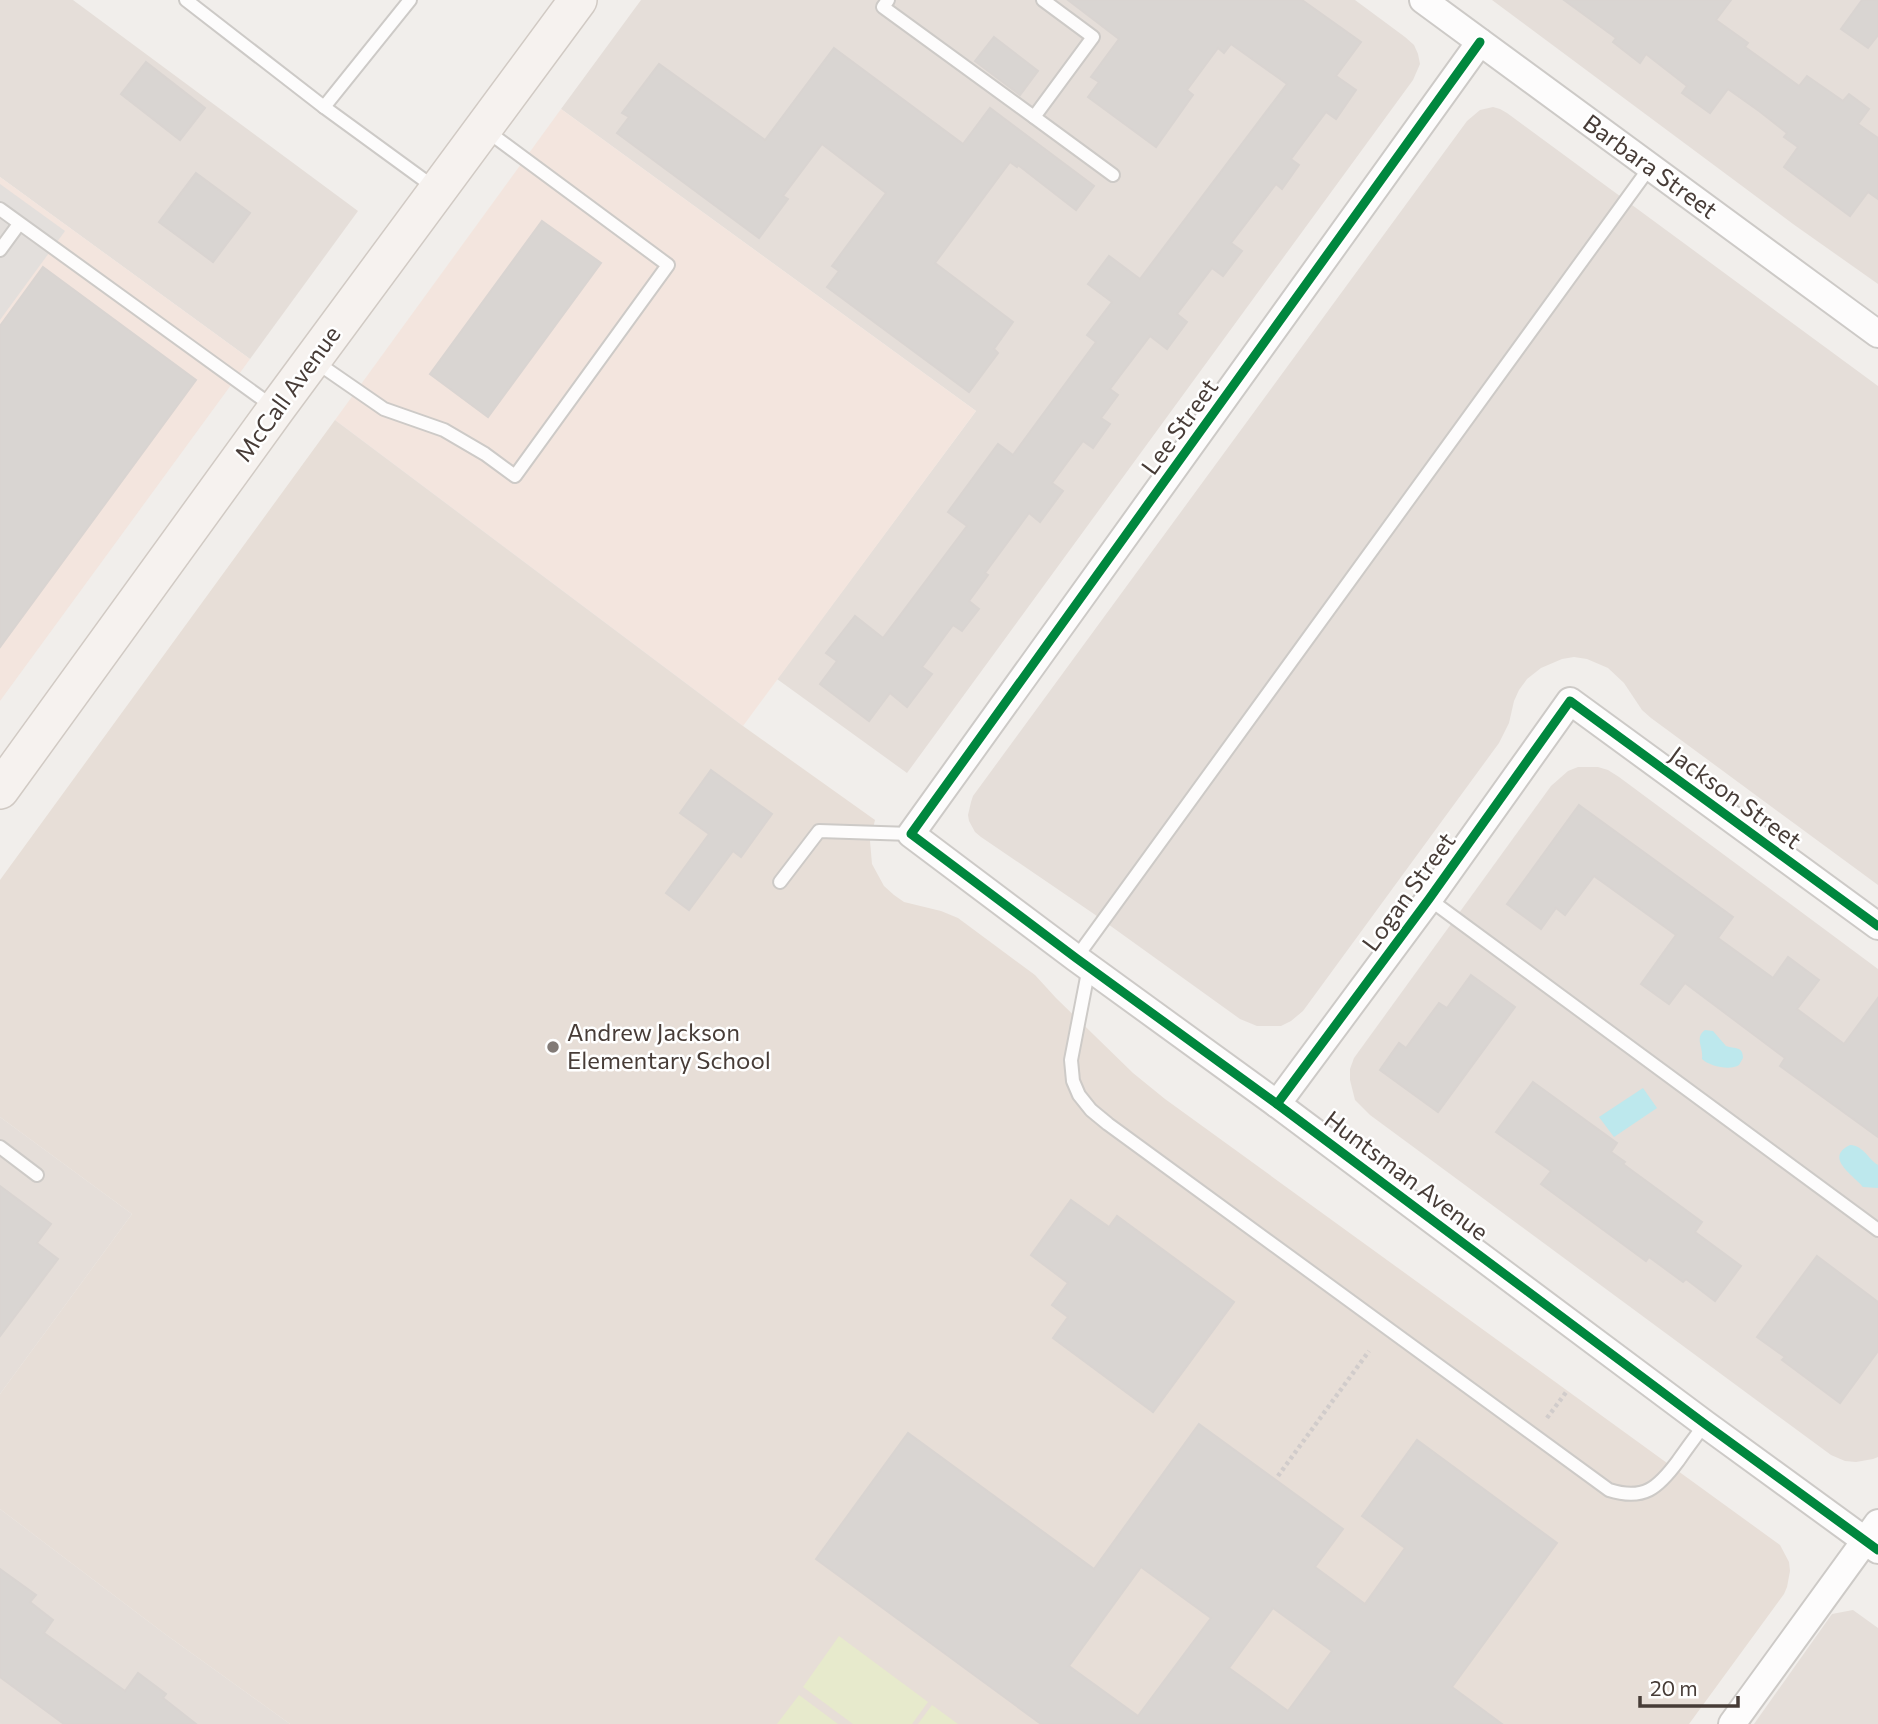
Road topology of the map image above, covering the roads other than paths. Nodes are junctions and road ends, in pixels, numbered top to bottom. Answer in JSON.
{"nodes":[{"id":1,"x":186,"y":0,"type":"edge"},
{"id":2,"x":578,"y":0,"type":"edge"},
{"id":3,"x":888,"y":0,"type":"edge"},
{"id":4,"x":1043,"y":0,"type":"edge"},
{"id":5,"x":1423,"y":0,"type":"edge"},
{"id":6,"x":405,"y":2,"type":"edge"},
{"id":7,"x":1480,"y":42,"type":"junction"},
{"id":8,"x":324,"y":107,"type":"junction"},
{"id":9,"x":1034,"y":117,"type":"junction"},
{"id":10,"x":484,"y":129,"type":"junction"},
{"id":11,"x":1650,"y":167,"type":"junction"},
{"id":12,"x":1113,"y":175,"type":"dead end"},
{"id":13,"x":438,"y":190,"type":"junction"},
{"id":14,"x":0,"y":209,"type":"edge"},
{"id":15,"x":19,"y":224,"type":"junction"},
{"id":16,"x":0,"y":250,"type":"edge"},
{"id":17,"x":1878,"y":334,"type":"edge"},
{"id":18,"x":313,"y":360,"type":"junction"},
{"id":19,"x":276,"y":409,"type":"junction"},
{"id":20,"x":1570,"y":701,"type":"joint"},
{"id":21,"x":0,"y":790,"type":"edge"},
{"id":22,"x":911,"y":834,"type":"junction"},
{"id":23,"x":780,"y":882,"type":"dead end"},
{"id":24,"x":1429,"y":898,"type":"junction"},
{"id":25,"x":1878,"y":926,"type":"edge"},
{"id":26,"x":1082,"y":962,"type":"junction"},
{"id":27,"x":1277,"y":1104,"type":"junction"},
{"id":28,"x":0,"y":1147,"type":"edge"},
{"id":29,"x":37,"y":1175,"type":"dead end"},
{"id":30,"x":1878,"y":1230,"type":"edge"},
{"id":31,"x":1705,"y":1424,"type":"junction"},
{"id":32,"x":1874,"y":1538,"type":"edge"},
{"id":33,"x":1732,"y":1724,"type":"edge"}],
"edges":[{"from":1,"to":8,"type":"lane"},
{"from":2,"to":10,"type":"main road","name":"McCall Avenue"},
{"from":3,"to":9,"type":"lane"},
{"from":4,"to":9,"type":"lane"},
{"from":5,"to":7,"type":"street","name":"Barbara Street"},
{"from":6,"to":8,"type":"lane"},
{"from":7,"to":11,"type":"street","name":"Barbara Street"},
{"from":7,"to":22,"type":"street","name":"Lee Street"},
{"from":8,"to":13,"type":"lane"},
{"from":9,"to":12,"type":"lane"},
{"from":10,"to":13,"type":"main road","name":"McCall Avenue"},
{"from":10,"to":18,"type":"lane"},
{"from":11,"to":17,"type":"street","name":"Barbara Street"},
{"from":11,"to":26,"type":"lane"},
{"from":13,"to":18,"type":"main road","name":"McCall Avenue"},
{"from":14,"to":15,"type":"lane"},
{"from":15,"to":16,"type":"lane"},
{"from":15,"to":19,"type":"lane"},
{"from":18,"to":19,"type":"main road","name":"McCall Avenue"},
{"from":19,"to":21,"type":"main road","name":"McCall Avenue"},
{"from":20,"to":24,"type":"street","name":"Logan Street"},
{"from":20,"to":25,"type":"street","name":"Jackson Street"},
{"from":22,"to":23,"type":"lane"},
{"from":22,"to":26,"type":"street","name":"Huntsman Avenue"},
{"from":24,"to":27,"type":"street","name":"Logan Street"},
{"from":24,"to":30,"type":"lane"},
{"from":26,"to":27,"type":"street","name":"Huntsman Avenue"},
{"from":26,"to":31,"type":"lane"},
{"from":27,"to":31,"type":"street","name":"Huntsman Avenue"},
{"from":28,"to":29,"type":"lane"},
{"from":31,"to":32,"type":"street","name":"Huntsman Avenue"},
{"from":32,"to":33,"type":"street"}]}
